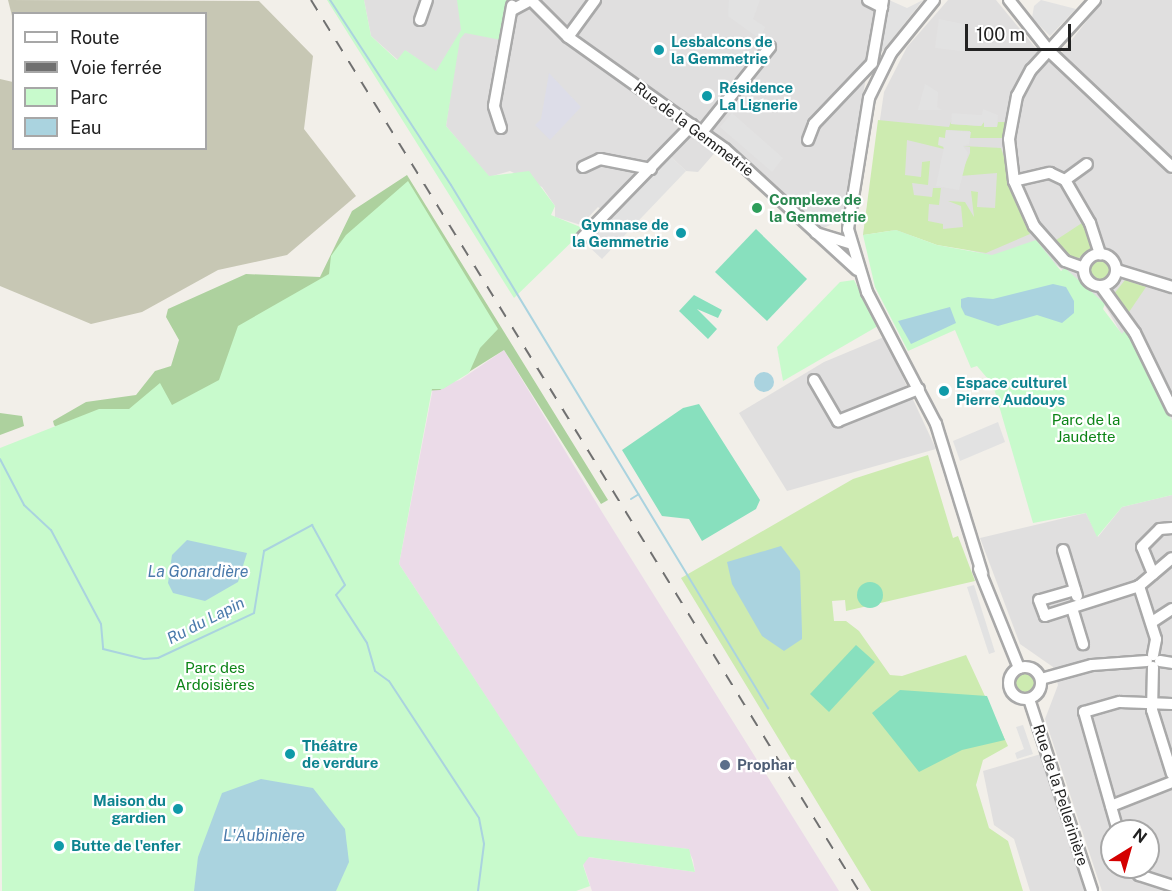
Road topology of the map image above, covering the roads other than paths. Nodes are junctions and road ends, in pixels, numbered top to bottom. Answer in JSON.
{"nodes":[{"id":1,"x":428,"y":0,"type":"edge"},
{"id":2,"x":531,"y":0,"type":"edge"},
{"id":3,"x":596,"y":0,"type":"edge"},
{"id":4,"x":868,"y":0,"type":"edge"},
{"id":5,"x":934,"y":0,"type":"edge"},
{"id":6,"x":1009,"y":0,"type":"edge"},
{"id":7,"x":1095,"y":0,"type":"edge"},
{"id":8,"x":883,"y":3,"type":"edge"},
{"id":9,"x":513,"y":5,"type":"edge"},
{"id":10,"x":420,"y":20,"type":"dead end"},
{"id":11,"x":568,"y":37,"type":"junction"},
{"id":12,"x":770,"y":47,"type":"dead end"},
{"id":13,"x":1047,"y":48,"type":"junction"},
{"id":14,"x":891,"y":53,"type":"junction"},
{"id":15,"x":692,"y":125,"type":"junction"},
{"id":16,"x":501,"y":128,"type":"dead end"},
{"id":17,"x":702,"y":132,"type":"junction"},
{"id":18,"x":808,"y":140,"type":"dead end"},
{"id":19,"x":1087,"y":164,"type":"dead end"},
{"id":20,"x":583,"y":167,"type":"dead end"},
{"id":21,"x":1172,"y":167,"type":"edge"},
{"id":22,"x":651,"y":169,"type":"junction"},
{"id":23,"x":1065,"y":180,"type":"junction"},
{"id":24,"x":1014,"y":181,"type":"junction"},
{"id":25,"x":848,"y":229,"type":"junction"},
{"id":26,"x":813,"y":231,"type":"junction"},
{"id":27,"x":839,"y":237,"type":"junction"},
{"id":28,"x":582,"y":238,"type":"dead end"},
{"id":29,"x":851,"y":244,"type":"junction"},
{"id":30,"x":831,"y":249,"type":"junction"},
{"id":31,"x":1100,"y":254,"type":"junction"},
{"id":32,"x":1084,"y":268,"type":"junction"},
{"id":33,"x":1117,"y":270,"type":"junction"},
{"id":34,"x":858,"y":271,"type":"junction"},
{"id":35,"x":1101,"y":286,"type":"junction"},
{"id":36,"x":1172,"y":287,"type":"edge"},
{"id":37,"x":814,"y":380,"type":"dead end"},
{"id":38,"x":919,"y":389,"type":"junction"},
{"id":39,"x":1172,"y":409,"type":"edge"},
{"id":40,"x":1172,"y":528,"type":"edge"},
{"id":41,"x":1063,"y":550,"type":"dead end"},
{"id":42,"x":1172,"y":558,"type":"edge"},
{"id":43,"x":1153,"y":574,"type":"junction"},
{"id":44,"x":1139,"y":586,"type":"junction"},
{"id":45,"x":1075,"y":590,"type":"junction"},
{"id":46,"x":1076,"y":607,"type":"junction"},
{"id":47,"x":1172,"y":609,"type":"edge"},
{"id":48,"x":1152,"y":622,"type":"junction"},
{"id":49,"x":1083,"y":644,"type":"dead end"},
{"id":50,"x":1153,"y":661,"type":"junction"},
{"id":51,"x":1172,"y":663,"type":"edge"},
{"id":52,"x":1019,"y":668,"type":"junction"},
{"id":53,"x":1041,"y":680,"type":"junction"},
{"id":54,"x":1029,"y":699,"type":"junction"},
{"id":55,"x":1151,"y":701,"type":"junction"},
{"id":56,"x":1172,"y":705,"type":"edge"},
{"id":57,"x":1172,"y":774,"type":"edge"},
{"id":58,"x":1172,"y":782,"type":"edge"},
{"id":59,"x":1110,"y":806,"type":"junction"},
{"id":60,"x":1114,"y":819,"type":"edge"},
{"id":61,"x":1150,"y":879,"type":"edge"},
{"id":62,"x":1172,"y":886,"type":"edge"},
{"id":63,"x":1092,"y":891,"type":"edge"}],
"edges":[{"from":1,"to":10,"type":"street"},
{"from":2,"to":9,"type":"street"},
{"from":2,"to":11,"type":"street","name":"Rue de la Gemmetrie"},
{"from":3,"to":11,"type":"street"},
{"from":4,"to":8,"type":"street"},
{"from":5,"to":14,"type":"street"},
{"from":6,"to":13,"type":"street"},
{"from":7,"to":13,"type":"street"},
{"from":8,"to":18,"type":"street"},
{"from":9,"to":16,"type":"street"},
{"from":11,"to":15,"type":"street","name":"Rue de la Gemmetrie"},
{"from":12,"to":17,"type":"street"},
{"from":13,"to":21,"type":"street"},
{"from":13,"to":24,"type":"street"},
{"from":14,"to":25,"type":"street"},
{"from":14,"to":29,"type":"street"},
{"from":15,"to":17,"type":"street","name":"Rue de la Gemmetrie"},
{"from":15,"to":22,"type":"street"},
{"from":17,"to":26,"type":"street","name":"Rue de la Gemmetrie"},
{"from":19,"to":23,"type":"street"},
{"from":20,"to":22,"type":"street"},
{"from":22,"to":28,"type":"street"},
{"from":23,"to":24,"type":"street"},
{"from":23,"to":31,"type":"street"},
{"from":24,"to":32,"type":"street"},
{"from":25,"to":27,"type":"street"},
{"from":25,"to":29,"type":"street"},
{"from":26,"to":27,"type":"street","name":"Rue de la Gemmetrie"},
{"from":26,"to":30,"type":"street","name":"Rue de la Gemmetrie"},
{"from":27,"to":29,"type":"street","name":"Rue de la Gemmetrie"},
{"from":29,"to":30,"type":"street"},
{"from":29,"to":34,"type":"street"},
{"from":30,"to":34,"type":"street","name":"Rue de la Gemmetrie"},
{"from":31,"to":32,"type":"street"},
{"from":31,"to":33,"type":"street"},
{"from":32,"to":35,"type":"street"},
{"from":33,"to":35,"type":"street"},
{"from":33,"to":36,"type":"street"},
{"from":34,"to":38,"type":"street"},
{"from":35,"to":39,"type":"street"},
{"from":37,"to":38,"type":"street"},
{"from":38,"to":52,"type":"street"},
{"from":40,"to":43,"type":"street"},
{"from":41,"to":45,"type":"street"},
{"from":42,"to":43,"type":"street"},
{"from":43,"to":44,"type":"street"},
{"from":44,"to":46,"type":"street"},
{"from":44,"to":48,"type":"street"},
{"from":45,"to":46,"type":"street"},
{"from":45,"to":46,"type":"street"},
{"from":46,"to":49,"type":"street"},
{"from":47,"to":48,"type":"street"},
{"from":48,"to":50,"type":"street"},
{"from":50,"to":51,"type":"street"},
{"from":50,"to":53,"type":"street"},
{"from":50,"to":55,"type":"street"},
{"from":52,"to":53,"type":"street"},
{"from":52,"to":54,"type":"street","name":"Rue de la Pellerinière"},
{"from":53,"to":54,"type":"street"},
{"from":54,"to":63,"type":"street","name":"Rue de la Pellerinière"},
{"from":55,"to":56,"type":"street"},
{"from":55,"to":57,"type":"street"},
{"from":55,"to":59,"type":"street"},
{"from":58,"to":59,"type":"street"},
{"from":59,"to":60,"type":"street"},
{"from":61,"to":62,"type":"street"}]}
